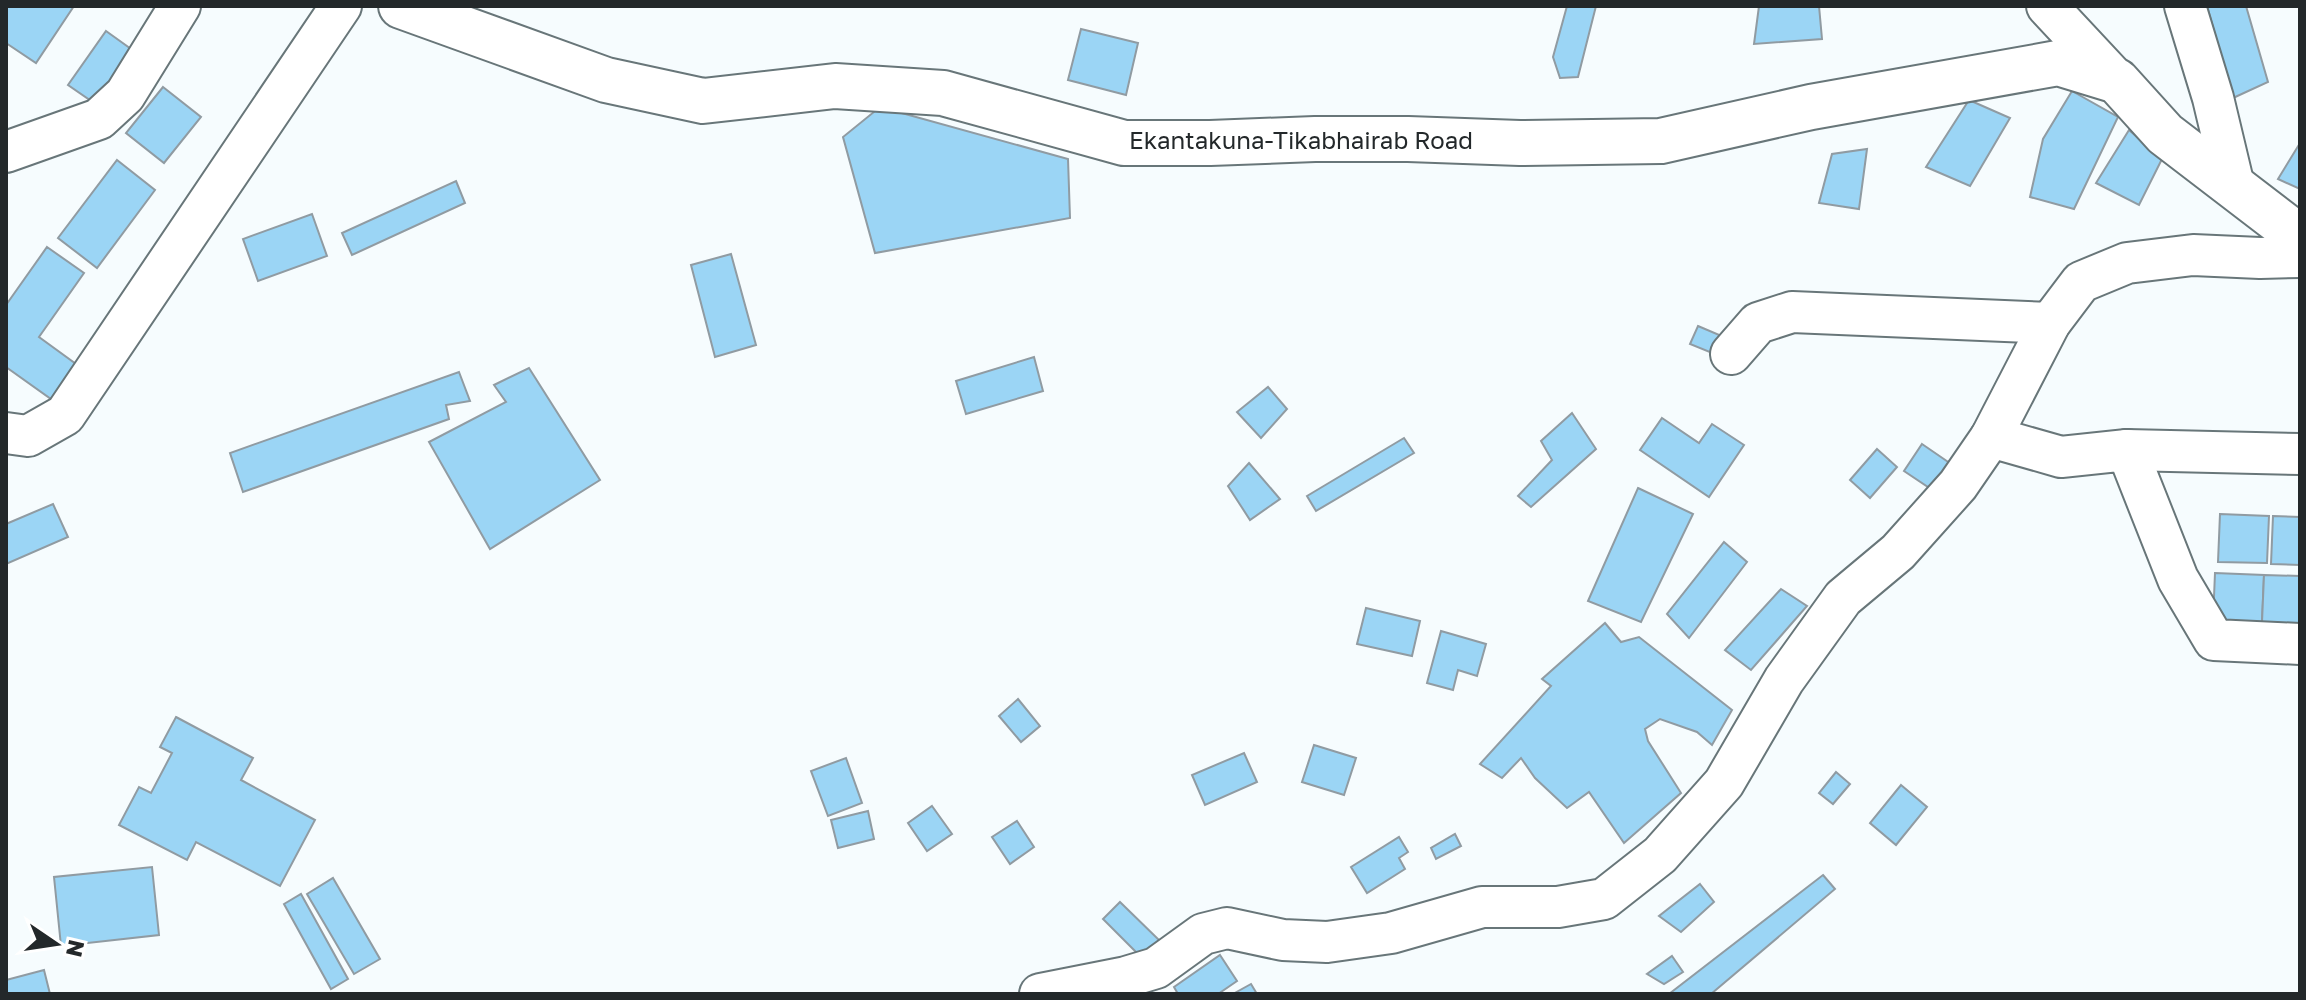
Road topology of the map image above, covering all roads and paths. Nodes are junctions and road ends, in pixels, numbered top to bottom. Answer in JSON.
{"nodes":[{"id":1,"x":180,"y":6,"type":"edge"},
{"id":2,"x":341,"y":6,"type":"edge"},
{"id":3,"x":401,"y":6,"type":"edge"},
{"id":4,"x":2047,"y":6,"type":"edge"},
{"id":5,"x":2185,"y":6,"type":"edge"},
{"id":6,"x":2117,"y":81,"type":"junction"},
{"id":7,"x":6,"y":152,"type":"edge"},
{"id":8,"x":2234,"y":186,"type":"junction"},
{"id":9,"x":2300,"y":233,"type":"edge"},
{"id":10,"x":2300,"y":257,"type":"edge"},
{"id":11,"x":2050,"y":323,"type":"junction"},
{"id":12,"x":1731,"y":354,"type":"dead end"},
{"id":13,"x":6,"y":433,"type":"edge"},
{"id":14,"x":1991,"y":437,"type":"junction"},
{"id":15,"x":2127,"y":450,"type":"junction"},
{"id":16,"x":2300,"y":454,"type":"edge"},
{"id":17,"x":2300,"y":644,"type":"edge"},
{"id":18,"x":1040,"y":994,"type":"edge"}],
"edges":[{"from":1,"to":7,"type":"street"},
{"from":2,"to":13,"type":"street"},
{"from":3,"to":6,"type":"main road","name":"Ekantakuna-Tikabhairab Road"},
{"from":4,"to":6,"type":"street"},
{"from":5,"to":8,"type":"street"},
{"from":6,"to":8,"type":"main road"},
{"from":8,"to":9,"type":"main road"},
{"from":10,"to":11,"type":"street"},
{"from":11,"to":12,"type":"street"},
{"from":11,"to":14,"type":"street"},
{"from":14,"to":15,"type":"street"},
{"from":14,"to":18,"type":"street"},
{"from":15,"to":16,"type":"street"},
{"from":15,"to":17,"type":"street"}]}
